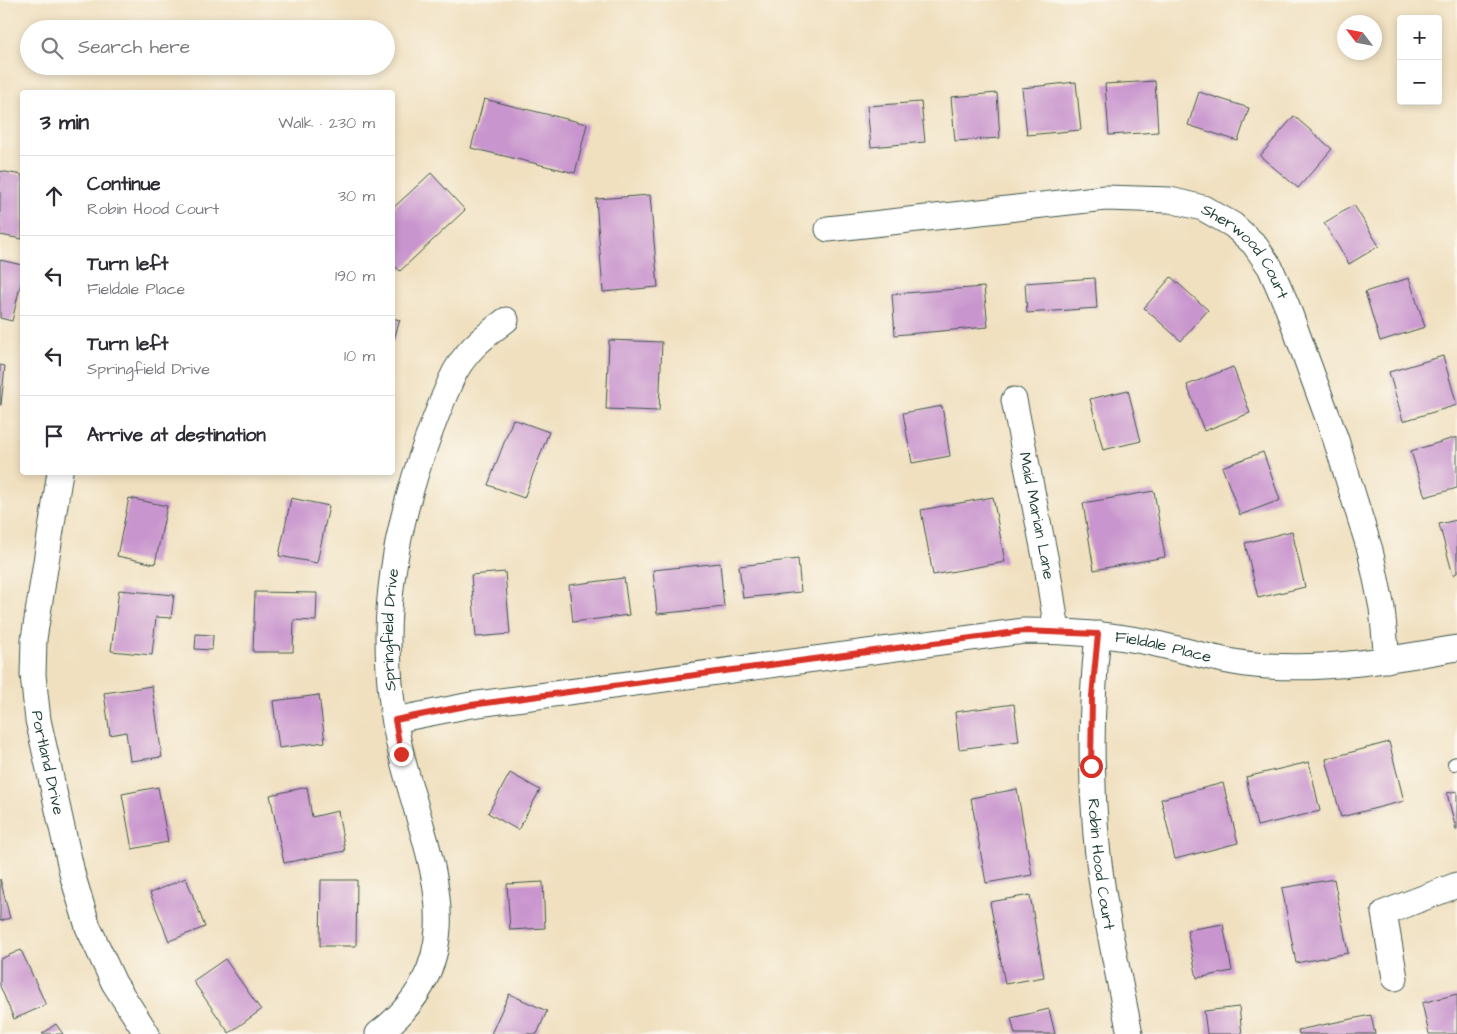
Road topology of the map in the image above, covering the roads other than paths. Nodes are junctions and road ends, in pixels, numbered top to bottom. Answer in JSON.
{"nodes":[{"id":1,"x":828,"y":229,"type":"dead end"},
{"id":2,"x":506,"y":320,"type":"dead end"},
{"id":3,"x":1014,"y":400,"type":"dead end"},
{"id":4,"x":60,"y":475,"type":"edge"},
{"id":5,"x":1057,"y":631,"type":"junction"},
{"id":6,"x":1098,"y":634,"type":"junction"},
{"id":7,"x":1457,"y":648,"type":"edge"},
{"id":8,"x":1387,"y":660,"type":"junction"},
{"id":9,"x":395,"y":720,"type":"junction"},
{"id":10,"x":1457,"y":885,"type":"edge"},
{"id":11,"x":1395,"y":978,"type":"dead end"},
{"id":12,"x":147,"y":1034,"type":"edge"},
{"id":13,"x":378,"y":1034,"type":"edge"},
{"id":14,"x":1130,"y":1034,"type":"edge"}],
"edges":[{"from":1,"to":8,"type":"street","name":"Sherwood Court"},
{"from":2,"to":9,"type":"street","name":"Springfield Drive"},
{"from":3,"to":5,"type":"street","name":"Maid Marian Lane"},
{"from":4,"to":12,"type":"street","name":"Portland Drive"},
{"from":5,"to":6,"type":"street","name":"Fieldale Place"},
{"from":5,"to":9,"type":"street","name":"Fieldale Place"},
{"from":6,"to":8,"type":"street","name":"Fieldale Place"},
{"from":6,"to":14,"type":"street","name":"Robin Hood Court"},
{"from":7,"to":8,"type":"street","name":"Fieldale Place"},
{"from":9,"to":13,"type":"street","name":"Springfield Drive"},
{"from":10,"to":11,"type":"street"}]}
